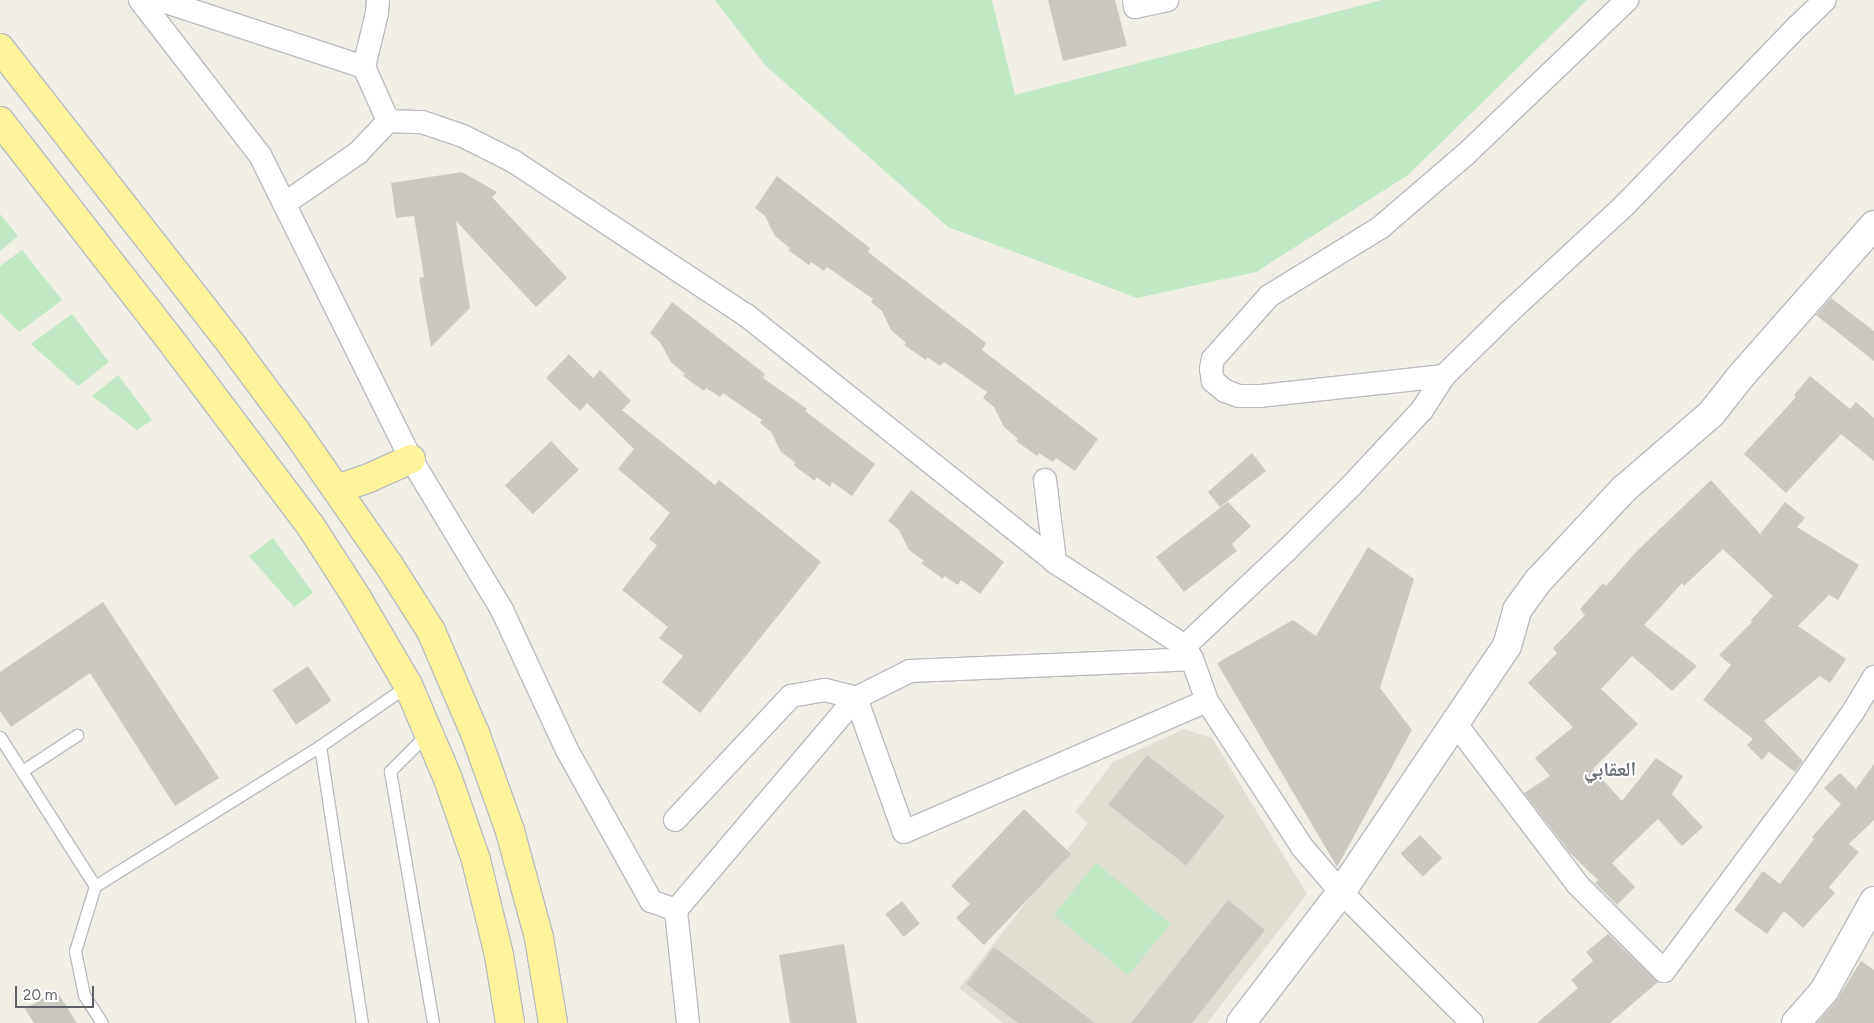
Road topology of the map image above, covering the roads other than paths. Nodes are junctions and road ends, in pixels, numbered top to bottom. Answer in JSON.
{"nodes":[{"id":1,"x":140,"y":0,"type":"edge"},
{"id":2,"x":160,"y":0,"type":"edge"},
{"id":3,"x":378,"y":0,"type":"edge"},
{"id":4,"x":1134,"y":0,"type":"edge"},
{"id":5,"x":1166,"y":0,"type":"edge"},
{"id":6,"x":1627,"y":0,"type":"edge"},
{"id":7,"x":1825,"y":0,"type":"edge"},
{"id":8,"x":0,"y":48,"type":"edge"},
{"id":9,"x":364,"y":67,"type":"junction"},
{"id":10,"x":0,"y":121,"type":"edge"},
{"id":11,"x":388,"y":121,"type":"junction"},
{"id":12,"x":284,"y":204,"type":"junction"},
{"id":13,"x":1874,"y":225,"type":"edge"},
{"id":14,"x":1444,"y":376,"type":"junction"},
{"id":15,"x":411,"y":459,"type":"junction"},
{"id":16,"x":1045,"y":480,"type":"dead end"},
{"id":17,"x":337,"y":489,"type":"junction"},
{"id":18,"x":1055,"y":562,"type":"junction"},
{"id":19,"x":1188,"y":653,"type":"junction"},
{"id":20,"x":1874,"y":677,"type":"edge"},
{"id":21,"x":408,"y":685,"type":"junction"},
{"id":22,"x":856,"y":698,"type":"junction"},
{"id":23,"x":1207,"y":701,"type":"junction"},
{"id":24,"x":1455,"y":723,"type":"junction"},
{"id":25,"x":430,"y":731,"type":"junction"},
{"id":26,"x":77,"y":735,"type":"dead end"},
{"id":27,"x":0,"y":737,"type":"edge"},
{"id":28,"x":320,"y":746,"type":"junction"},
{"id":29,"x":22,"y":771,"type":"junction"},
{"id":30,"x":674,"y":820,"type":"dead end"},
{"id":31,"x":96,"y":886,"type":"junction"},
{"id":32,"x":1341,"y":892,"type":"junction"},
{"id":33,"x":1874,"y":901,"type":"edge"},
{"id":34,"x":676,"y":910,"type":"junction"},
{"id":35,"x":102,"y":1023,"type":"edge"},
{"id":36,"x":362,"y":1023,"type":"edge"},
{"id":37,"x":433,"y":1023,"type":"edge"},
{"id":38,"x":510,"y":1023,"type":"edge"},
{"id":39,"x":553,"y":1023,"type":"edge"},
{"id":40,"x":688,"y":1023,"type":"edge"},
{"id":41,"x":1241,"y":1023,"type":"edge"},
{"id":42,"x":1472,"y":1023,"type":"edge"},
{"id":43,"x":1796,"y":1023,"type":"edge"}],
"edges":[{"from":1,"to":12,"type":"street"},
{"from":2,"to":9,"type":"street"},
{"from":3,"to":9,"type":"street"},
{"from":4,"to":5,"type":"street"},
{"from":6,"to":14,"type":"street"},
{"from":7,"to":14,"type":"street"},
{"from":8,"to":17,"type":"highway"},
{"from":9,"to":11,"type":"street"},
{"from":10,"to":21,"type":"highway"},
{"from":11,"to":12,"type":"street"},
{"from":11,"to":18,"type":"street"},
{"from":12,"to":15,"type":"street"},
{"from":13,"to":24,"type":"main road"},
{"from":14,"to":19,"type":"street"},
{"from":15,"to":17,"type":"highway"},
{"from":15,"to":34,"type":"street"},
{"from":16,"to":18,"type":"street"},
{"from":17,"to":39,"type":"highway"},
{"from":18,"to":19,"type":"street"},
{"from":19,"to":22,"type":"street"},
{"from":19,"to":23,"type":"street"},
{"from":20,"to":24,"type":"street"},
{"from":21,"to":25,"type":"highway"},
{"from":21,"to":28,"type":"lane"},
{"from":22,"to":23,"type":"street"},
{"from":22,"to":30,"type":"street"},
{"from":22,"to":34,"type":"street"},
{"from":23,"to":32,"type":"street"},
{"from":24,"to":32,"type":"main road"},
{"from":25,"to":37,"type":"lane"},
{"from":25,"to":38,"type":"highway"},
{"from":26,"to":29,"type":"lane"},
{"from":27,"to":29,"type":"lane"},
{"from":28,"to":31,"type":"lane"},
{"from":28,"to":36,"type":"lane"},
{"from":29,"to":31,"type":"lane"},
{"from":31,"to":35,"type":"lane"},
{"from":32,"to":41,"type":"main road"},
{"from":32,"to":42,"type":"street"},
{"from":33,"to":43,"type":"main road"},
{"from":34,"to":40,"type":"street"}]}
